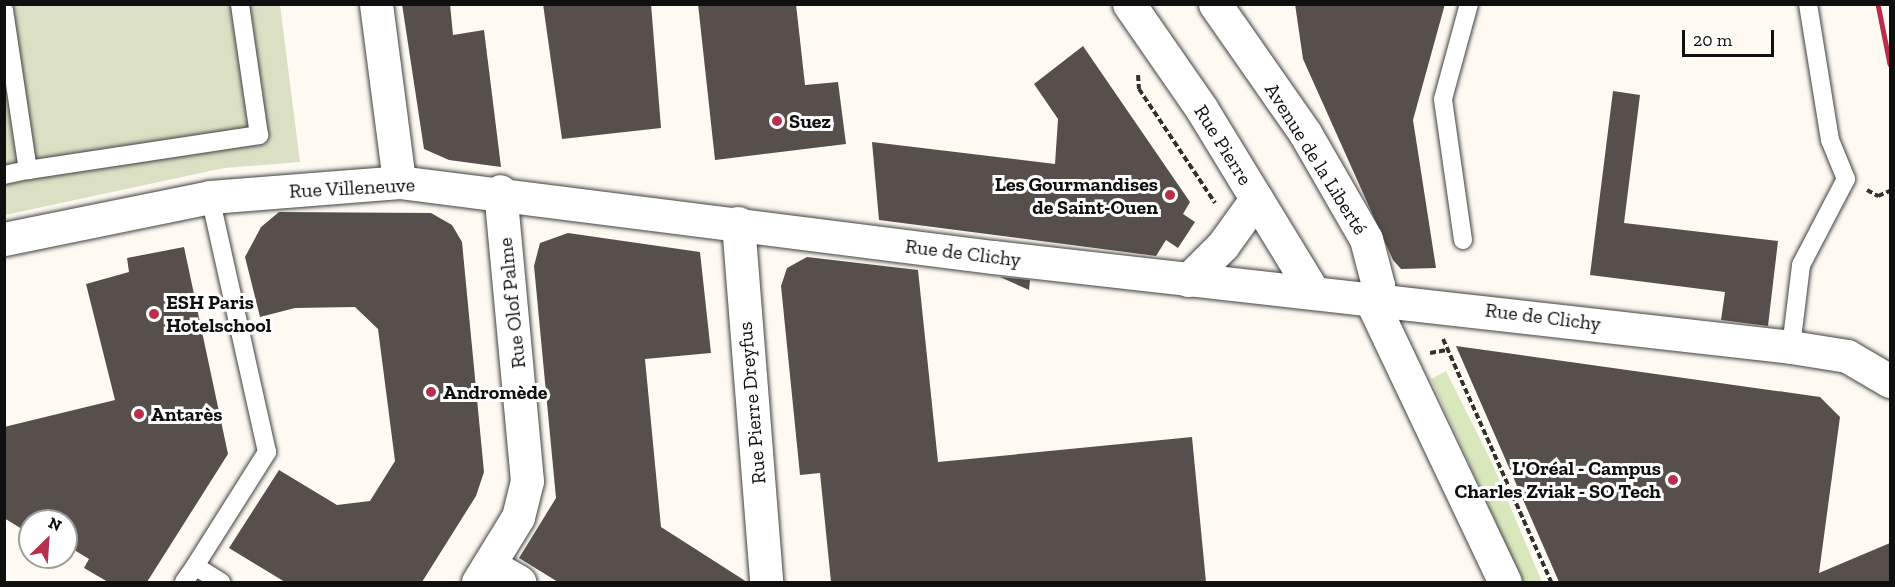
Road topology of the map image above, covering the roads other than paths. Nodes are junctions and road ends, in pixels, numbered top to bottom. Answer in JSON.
{"nodes":[{"id":1,"x":240,"y":4,"type":"edge"},
{"id":2,"x":376,"y":4,"type":"edge"},
{"id":3,"x":1129,"y":4,"type":"edge"},
{"id":4,"x":1215,"y":4,"type":"edge"},
{"id":5,"x":1469,"y":4,"type":"edge"},
{"id":6,"x":1808,"y":4,"type":"edge"},
{"id":7,"x":4,"y":10,"type":"edge"},
{"id":8,"x":28,"y":170,"type":"junction"},
{"id":9,"x":4,"y":175,"type":"edge"},
{"id":10,"x":399,"y":182,"type":"junction"},
{"id":11,"x":500,"y":191,"type":"junction"},
{"id":12,"x":210,"y":197,"type":"junction"},
{"id":13,"x":1256,"y":199,"type":"junction"},
{"id":14,"x":738,"y":223,"type":"junction"},
{"id":15,"x":4,"y":239,"type":"edge"},
{"id":16,"x":1463,"y":240,"type":"dead end"},
{"id":17,"x":1188,"y":280,"type":"junction"},
{"id":18,"x":1312,"y":290,"type":"junction"},
{"id":19,"x":1370,"y":298,"type":"junction"},
{"id":20,"x":1791,"y":347,"type":"junction"},
{"id":21,"x":1890,"y":381,"type":"edge"},
{"id":22,"x":195,"y":566,"type":"junction"},
{"id":23,"x":484,"y":574,"type":"edge"},
{"id":24,"x":184,"y":582,"type":"edge"},
{"id":25,"x":221,"y":582,"type":"edge"},
{"id":26,"x":519,"y":582,"type":"edge"},
{"id":27,"x":766,"y":582,"type":"edge"},
{"id":28,"x":1505,"y":582,"type":"edge"}],
"edges":[{"from":1,"to":8,"type":"lane"},
{"from":2,"to":10,"type":"street"},
{"from":3,"to":13,"type":"street","name":"Rue Pierre"},
{"from":4,"to":19,"type":"street","name":"Avenue de la Liberté"},
{"from":5,"to":16,"type":"lane"},
{"from":6,"to":20,"type":"lane"},
{"from":7,"to":8,"type":"lane"},
{"from":8,"to":9,"type":"lane"},
{"from":10,"to":11,"type":"street","name":"Rue Villeneuve"},
{"from":10,"to":12,"type":"street","name":"Rue Villeneuve"},
{"from":11,"to":14,"type":"street","name":"Rue Villeneuve"},
{"from":11,"to":23,"type":"street","name":"Rue Olof Palme"},
{"from":12,"to":15,"type":"street","name":"Rue Villeneuve"},
{"from":12,"to":22,"type":"lane"},
{"from":13,"to":17,"type":"street"},
{"from":13,"to":18,"type":"street","name":"Rue Pierre"},
{"from":14,"to":17,"type":"street","name":"Rue de Clichy"},
{"from":14,"to":27,"type":"street","name":"Rue Pierre Dreyfus"},
{"from":17,"to":18,"type":"street","name":"Rue de Clichy"},
{"from":18,"to":19,"type":"street","name":"Rue de Clichy"},
{"from":19,"to":20,"type":"street","name":"Rue de Clichy"},
{"from":19,"to":28,"type":"street"},
{"from":20,"to":21,"type":"street","name":"Rue de Clichy"},
{"from":22,"to":24,"type":"lane"},
{"from":22,"to":25,"type":"lane"},
{"from":23,"to":26,"type":"street"}]}
